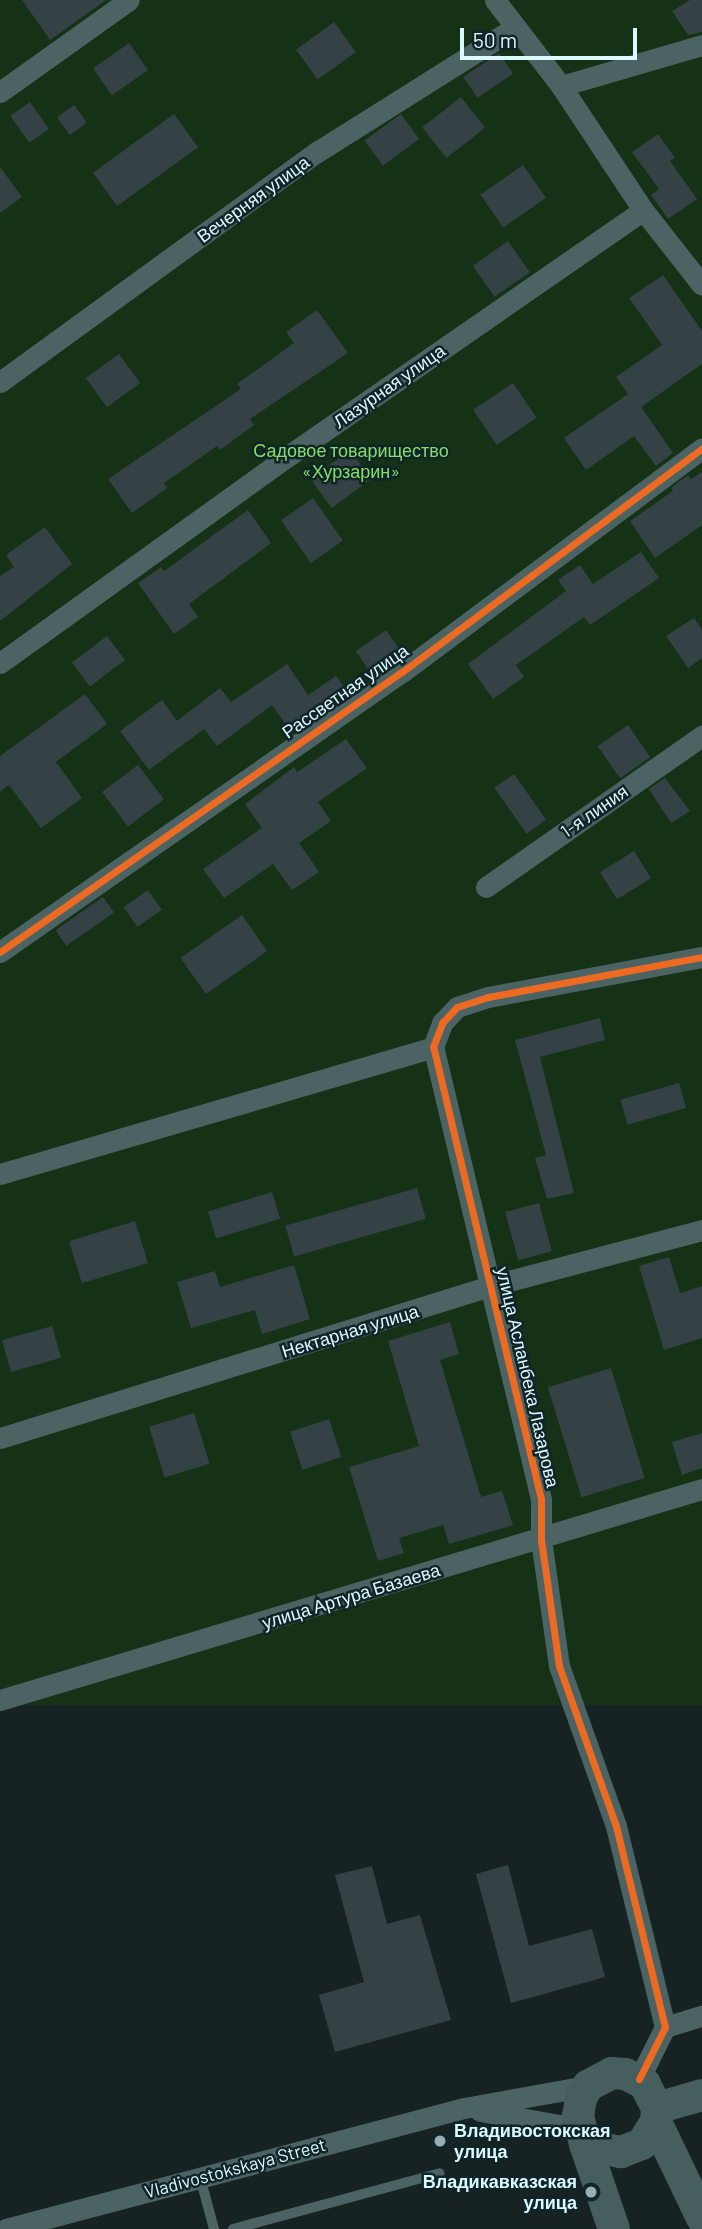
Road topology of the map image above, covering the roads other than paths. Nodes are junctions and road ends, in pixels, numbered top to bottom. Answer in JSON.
{"nodes":[{"id":1,"x":128,"y":0,"type":"edge"},
{"id":2,"x":495,"y":0,"type":"edge"},
{"id":3,"x":514,"y":28,"type":"junction"},
{"id":4,"x":702,"y":45,"type":"edge"},
{"id":5,"x":561,"y":86,"type":"junction"},
{"id":6,"x":0,"y":92,"type":"edge"},
{"id":7,"x":643,"y":210,"type":"junction"},
{"id":8,"x":702,"y":285,"type":"edge"},
{"id":9,"x":0,"y":382,"type":"edge"},
{"id":10,"x":702,"y":448,"type":"edge"},
{"id":11,"x":0,"y":663,"type":"edge"},
{"id":12,"x":702,"y":736,"type":"edge"},
{"id":13,"x":486,"y":887,"type":"dead end"},
{"id":14,"x":0,"y":952,"type":"edge"},
{"id":15,"x":702,"y":957,"type":"edge"},
{"id":16,"x":433,"y":1047,"type":"junction"},
{"id":17,"x":0,"y":1174,"type":"edge"},
{"id":18,"x":702,"y":1230,"type":"edge"},
{"id":19,"x":490,"y":1286,"type":"junction"},
{"id":20,"x":0,"y":1438,"type":"edge"},
{"id":21,"x":702,"y":1489,"type":"edge"},
{"id":22,"x":541,"y":1539,"type":"junction"},
{"id":23,"x":0,"y":1700,"type":"edge"},
{"id":24,"x":702,"y":2016,"type":"edge"},
{"id":25,"x":665,"y":2027,"type":"junction"},
{"id":26,"x":639,"y":2079,"type":"junction"},
{"id":27,"x":588,"y":2086,"type":"junction"},
{"id":28,"x":702,"y":2095,"type":"edge"},
{"id":29,"x":464,"y":2108,"type":"junction"},
{"id":30,"x":657,"y":2115,"type":"junction"},
{"id":31,"x":584,"y":2136,"type":"junction"},
{"id":32,"x":440,"y":2173,"type":"dead end"},
{"id":33,"x":200,"y":2177,"type":"junction"},
{"id":34,"x":702,"y":2218,"type":"edge"},
{"id":35,"x":6,"y":2229,"type":"edge"},
{"id":36,"x":214,"y":2229,"type":"edge"},
{"id":37,"x":233,"y":2229,"type":"edge"},
{"id":38,"x":614,"y":2229,"type":"edge"}],
"edges":[{"from":1,"to":6,"type":"street"},
{"from":2,"to":3,"type":"street"},
{"from":3,"to":5,"type":"street"},
{"from":3,"to":9,"type":"street","name":"Вечерняя улица"},
{"from":4,"to":5,"type":"street"},
{"from":5,"to":7,"type":"street"},
{"from":7,"to":8,"type":"street"},
{"from":7,"to":11,"type":"street","name":"Лазурная улица"},
{"from":10,"to":14,"type":"street","name":"Рассветная улица"},
{"from":12,"to":13,"type":"street","name":"1-я линия"},
{"from":15,"to":16,"type":"street"},
{"from":16,"to":17,"type":"street"},
{"from":16,"to":19,"type":"street","name":"улица Асланбека Лазарова"},
{"from":18,"to":19,"type":"street","name":"Нектарная улица"},
{"from":19,"to":20,"type":"street","name":"Нектарная улица"},
{"from":19,"to":22,"type":"street","name":"улица Асланбека Лазарова"},
{"from":21,"to":22,"type":"street","name":"улица Артура Базаева"},
{"from":22,"to":23,"type":"street","name":"улица Артура Базаева"},
{"from":22,"to":25,"type":"street","name":"улица Асланбека Лазарова"},
{"from":24,"to":25,"type":"street"},
{"from":25,"to":26,"type":"street"},
{"from":26,"to":27,"type":"main road","name":"Vladivostokskaya Street"},
{"from":26,"to":30,"type":"main road"},
{"from":27,"to":29,"type":"street","name":"Vladivostokskaya Street"},
{"from":27,"to":31,"type":"main road"},
{"from":28,"to":30,"type":"main road"},
{"from":29,"to":31,"type":"street","name":"Vladivostokskaya Street"},
{"from":29,"to":33,"type":"street","name":"Vladivostokskaya Street"},
{"from":30,"to":31,"type":"main road","name":"Vladivostokskaya Street"},
{"from":30,"to":34,"type":"main road"},
{"from":31,"to":38,"type":"main road"},
{"from":32,"to":37,"type":"lane"},
{"from":33,"to":35,"type":"street","name":"Vladivostokskaya Street"},
{"from":33,"to":36,"type":"lane"}]}
